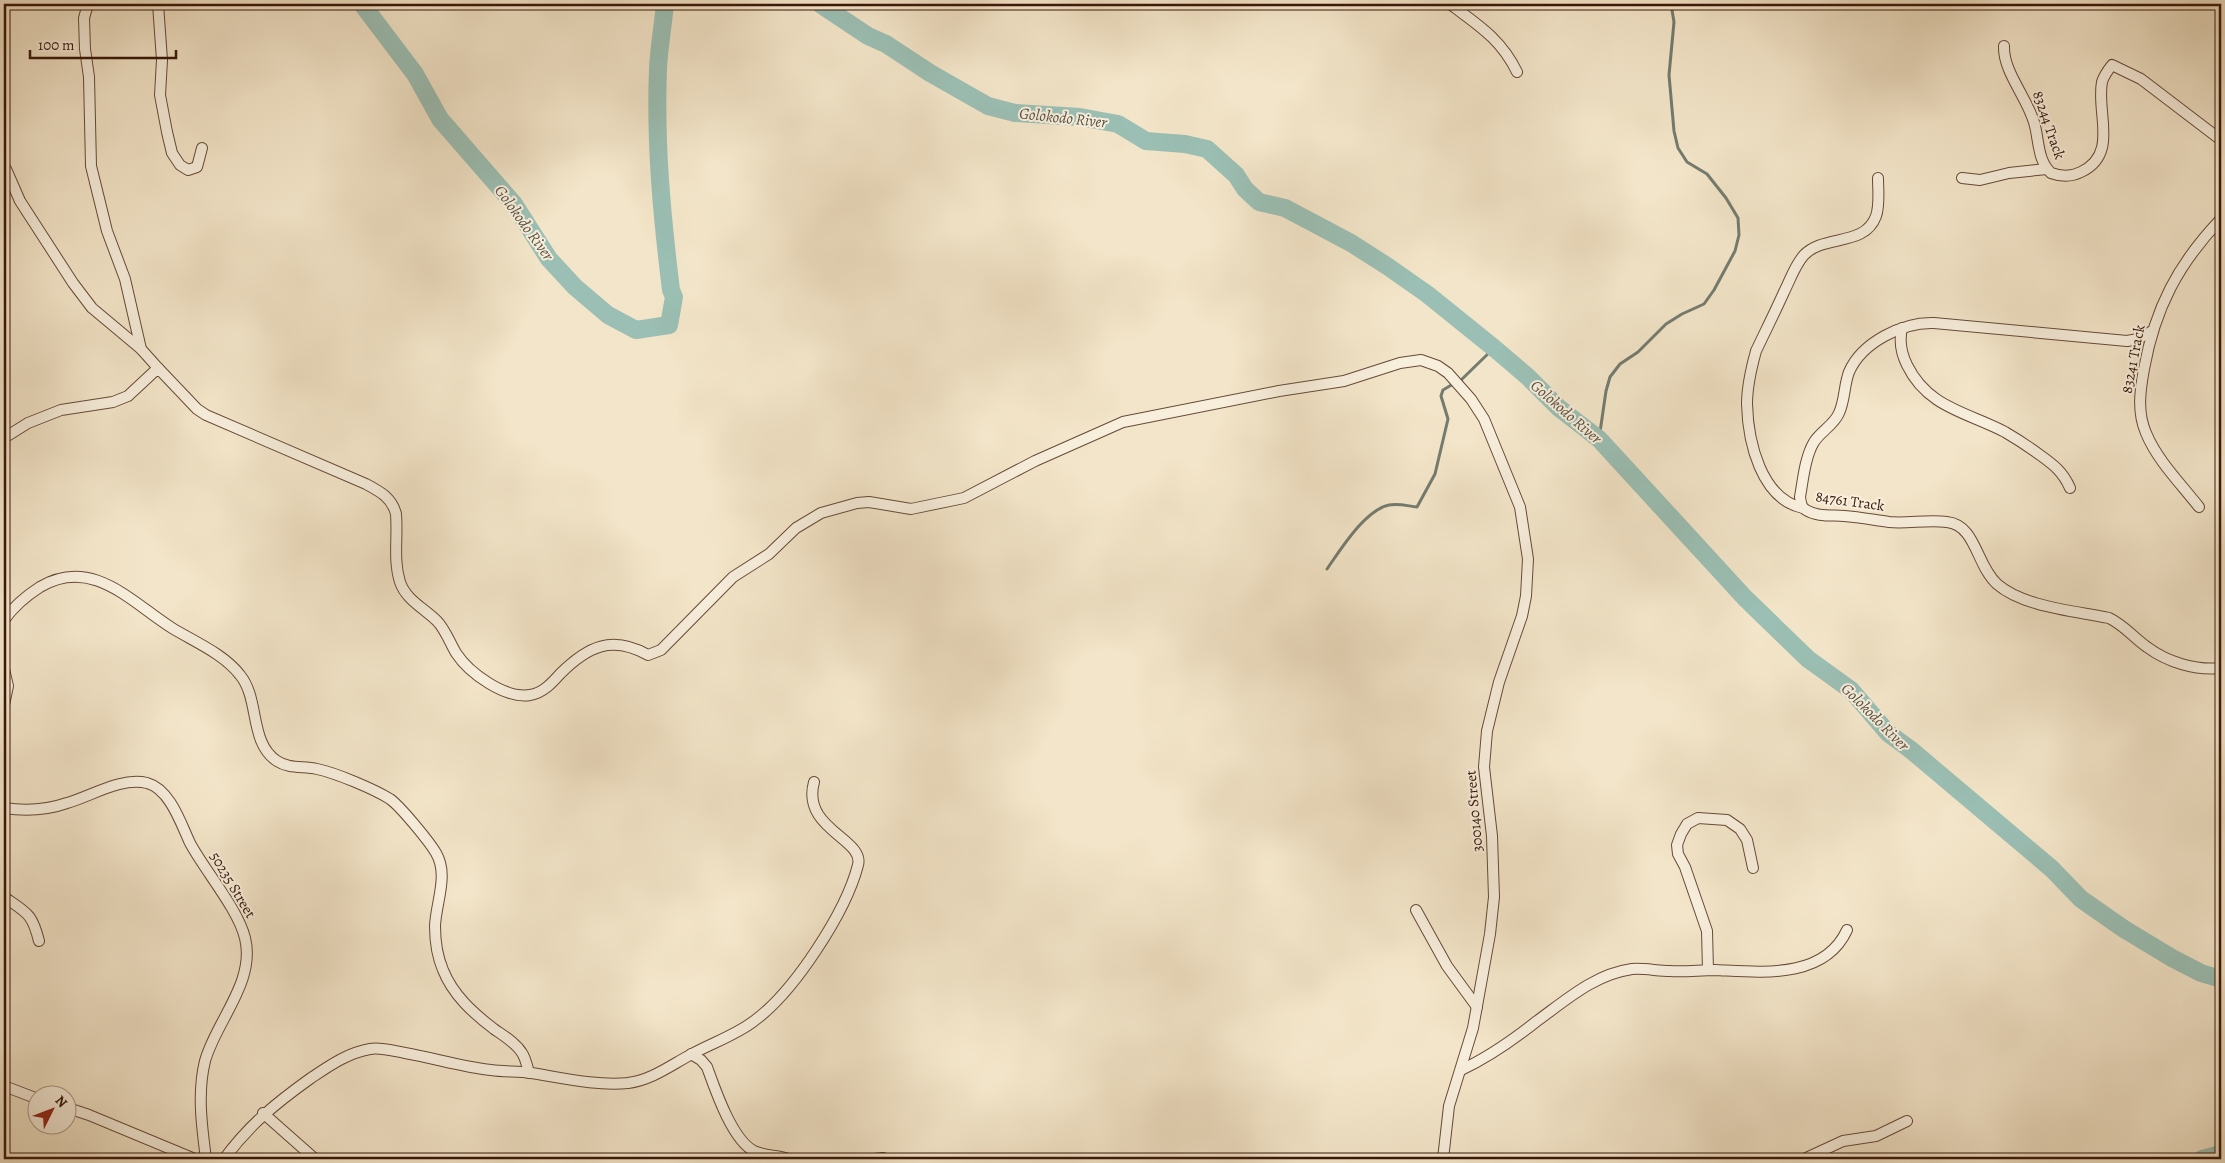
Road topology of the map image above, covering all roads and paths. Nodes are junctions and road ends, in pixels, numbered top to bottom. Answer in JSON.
{"nodes":[{"id":1,"x":88,"y":4,"type":"edge"},
{"id":2,"x":158,"y":4,"type":"edge"},
{"id":3,"x":1450,"y":4,"type":"edge"},
{"id":4,"x":2004,"y":46,"type":"dead end"},
{"id":5,"x":1517,"y":72,"type":"dead end"},
{"id":6,"x":2221,"y":140,"type":"edge"},
{"id":7,"x":202,"y":148,"type":"dead end"},
{"id":8,"x":6,"y":169,"type":"dead end"},
{"id":9,"x":2047,"y":169,"type":"junction"},
{"id":10,"x":1878,"y":178,"type":"dead end"},
{"id":11,"x":1962,"y":178,"type":"dead end"},
{"id":12,"x":2221,"y":219,"type":"edge"},
{"id":13,"x":1902,"y":328,"type":"junction"},
{"id":14,"x":2152,"y":331,"type":"junction"},
{"id":15,"x":141,"y":349,"type":"junction"},
{"id":16,"x":158,"y":368,"type":"junction"},
{"id":17,"x":4,"y":438,"type":"edge"},
{"id":18,"x":2070,"y":488,"type":"dead end"},
{"id":19,"x":2199,"y":507,"type":"dead end"},
{"id":20,"x":1803,"y":508,"type":"junction"},
{"id":21,"x":4,"y":620,"type":"edge"},
{"id":22,"x":2221,"y":668,"type":"edge"},
{"id":23,"x":4,"y":669,"type":"edge"},
{"id":24,"x":4,"y":705,"type":"edge"},
{"id":25,"x":814,"y":782,"type":"dead end"},
{"id":26,"x":4,"y":808,"type":"edge"},
{"id":27,"x":1753,"y":868,"type":"dead end"},
{"id":28,"x":4,"y":897,"type":"edge"},
{"id":29,"x":1416,"y":910,"type":"dead end"},
{"id":30,"x":1847,"y":930,"type":"dead end"},
{"id":31,"x":39,"y":941,"type":"dead end"},
{"id":32,"x":1708,"y":970,"type":"junction"},
{"id":33,"x":1478,"y":1007,"type":"junction"},
{"id":34,"x":691,"y":1054,"type":"junction"},
{"id":35,"x":1461,"y":1070,"type":"junction"},
{"id":36,"x":528,"y":1073,"type":"junction"},
{"id":37,"x":4,"y":1086,"type":"edge"},
{"id":38,"x":28,"y":1094,"type":"edge"},
{"id":39,"x":78,"y":1111,"type":"edge"},
{"id":40,"x":263,"y":1113,"type":"junction"},
{"id":41,"x":1907,"y":1121,"type":"dead end"},
{"id":42,"x":195,"y":1159,"type":"edge"},
{"id":43,"x":206,"y":1159,"type":"edge"},
{"id":44,"x":224,"y":1159,"type":"edge"},
{"id":45,"x":315,"y":1159,"type":"edge"},
{"id":46,"x":789,"y":1159,"type":"edge"},
{"id":47,"x":1443,"y":1159,"type":"edge"},
{"id":48,"x":1804,"y":1159,"type":"edge"}],
"edges":[{"from":1,"to":15,"type":"street"},
{"from":2,"to":7,"type":"street"},
{"from":3,"to":5,"type":"street"},
{"from":4,"to":9,"type":"street","name":"83244 Track"},
{"from":6,"to":9,"type":"street","name":"83244 Track"},
{"from":8,"to":15,"type":"street","name":"300140 Street"},
{"from":9,"to":11,"type":"street"},
{"from":10,"to":20,"type":"street"},
{"from":12,"to":14,"type":"street","name":"83241 Track"},
{"from":13,"to":14,"type":"street","name":"84761 Track"},
{"from":13,"to":18,"type":"street"},
{"from":13,"to":20,"type":"street","name":"84761 Track"},
{"from":14,"to":19,"type":"street","name":"83241 Track"},
{"from":15,"to":16,"type":"street","name":"300140 Street"},
{"from":16,"to":17,"type":"street"},
{"from":16,"to":33,"type":"street","name":"300140 Street"},
{"from":20,"to":22,"type":"street","name":"84761 Track"},
{"from":21,"to":36,"type":"street"},
{"from":23,"to":24,"type":"street"},
{"from":25,"to":34,"type":"street"},
{"from":26,"to":43,"type":"street","name":"50235 Street"},
{"from":27,"to":32,"type":"street"},
{"from":28,"to":31,"type":"street"},
{"from":29,"to":33,"type":"street"},
{"from":30,"to":32,"type":"street"},
{"from":32,"to":35,"type":"street"},
{"from":33,"to":35,"type":"street","name":"300140 Street"},
{"from":34,"to":36,"type":"street"},
{"from":34,"to":46,"type":"street"},
{"from":35,"to":47,"type":"street","name":"300140 Street"},
{"from":36,"to":40,"type":"street"},
{"from":37,"to":38,"type":"street"},
{"from":39,"to":42,"type":"street"},
{"from":40,"to":44,"type":"street"},
{"from":40,"to":45,"type":"street"},
{"from":41,"to":48,"type":"street"}]}
